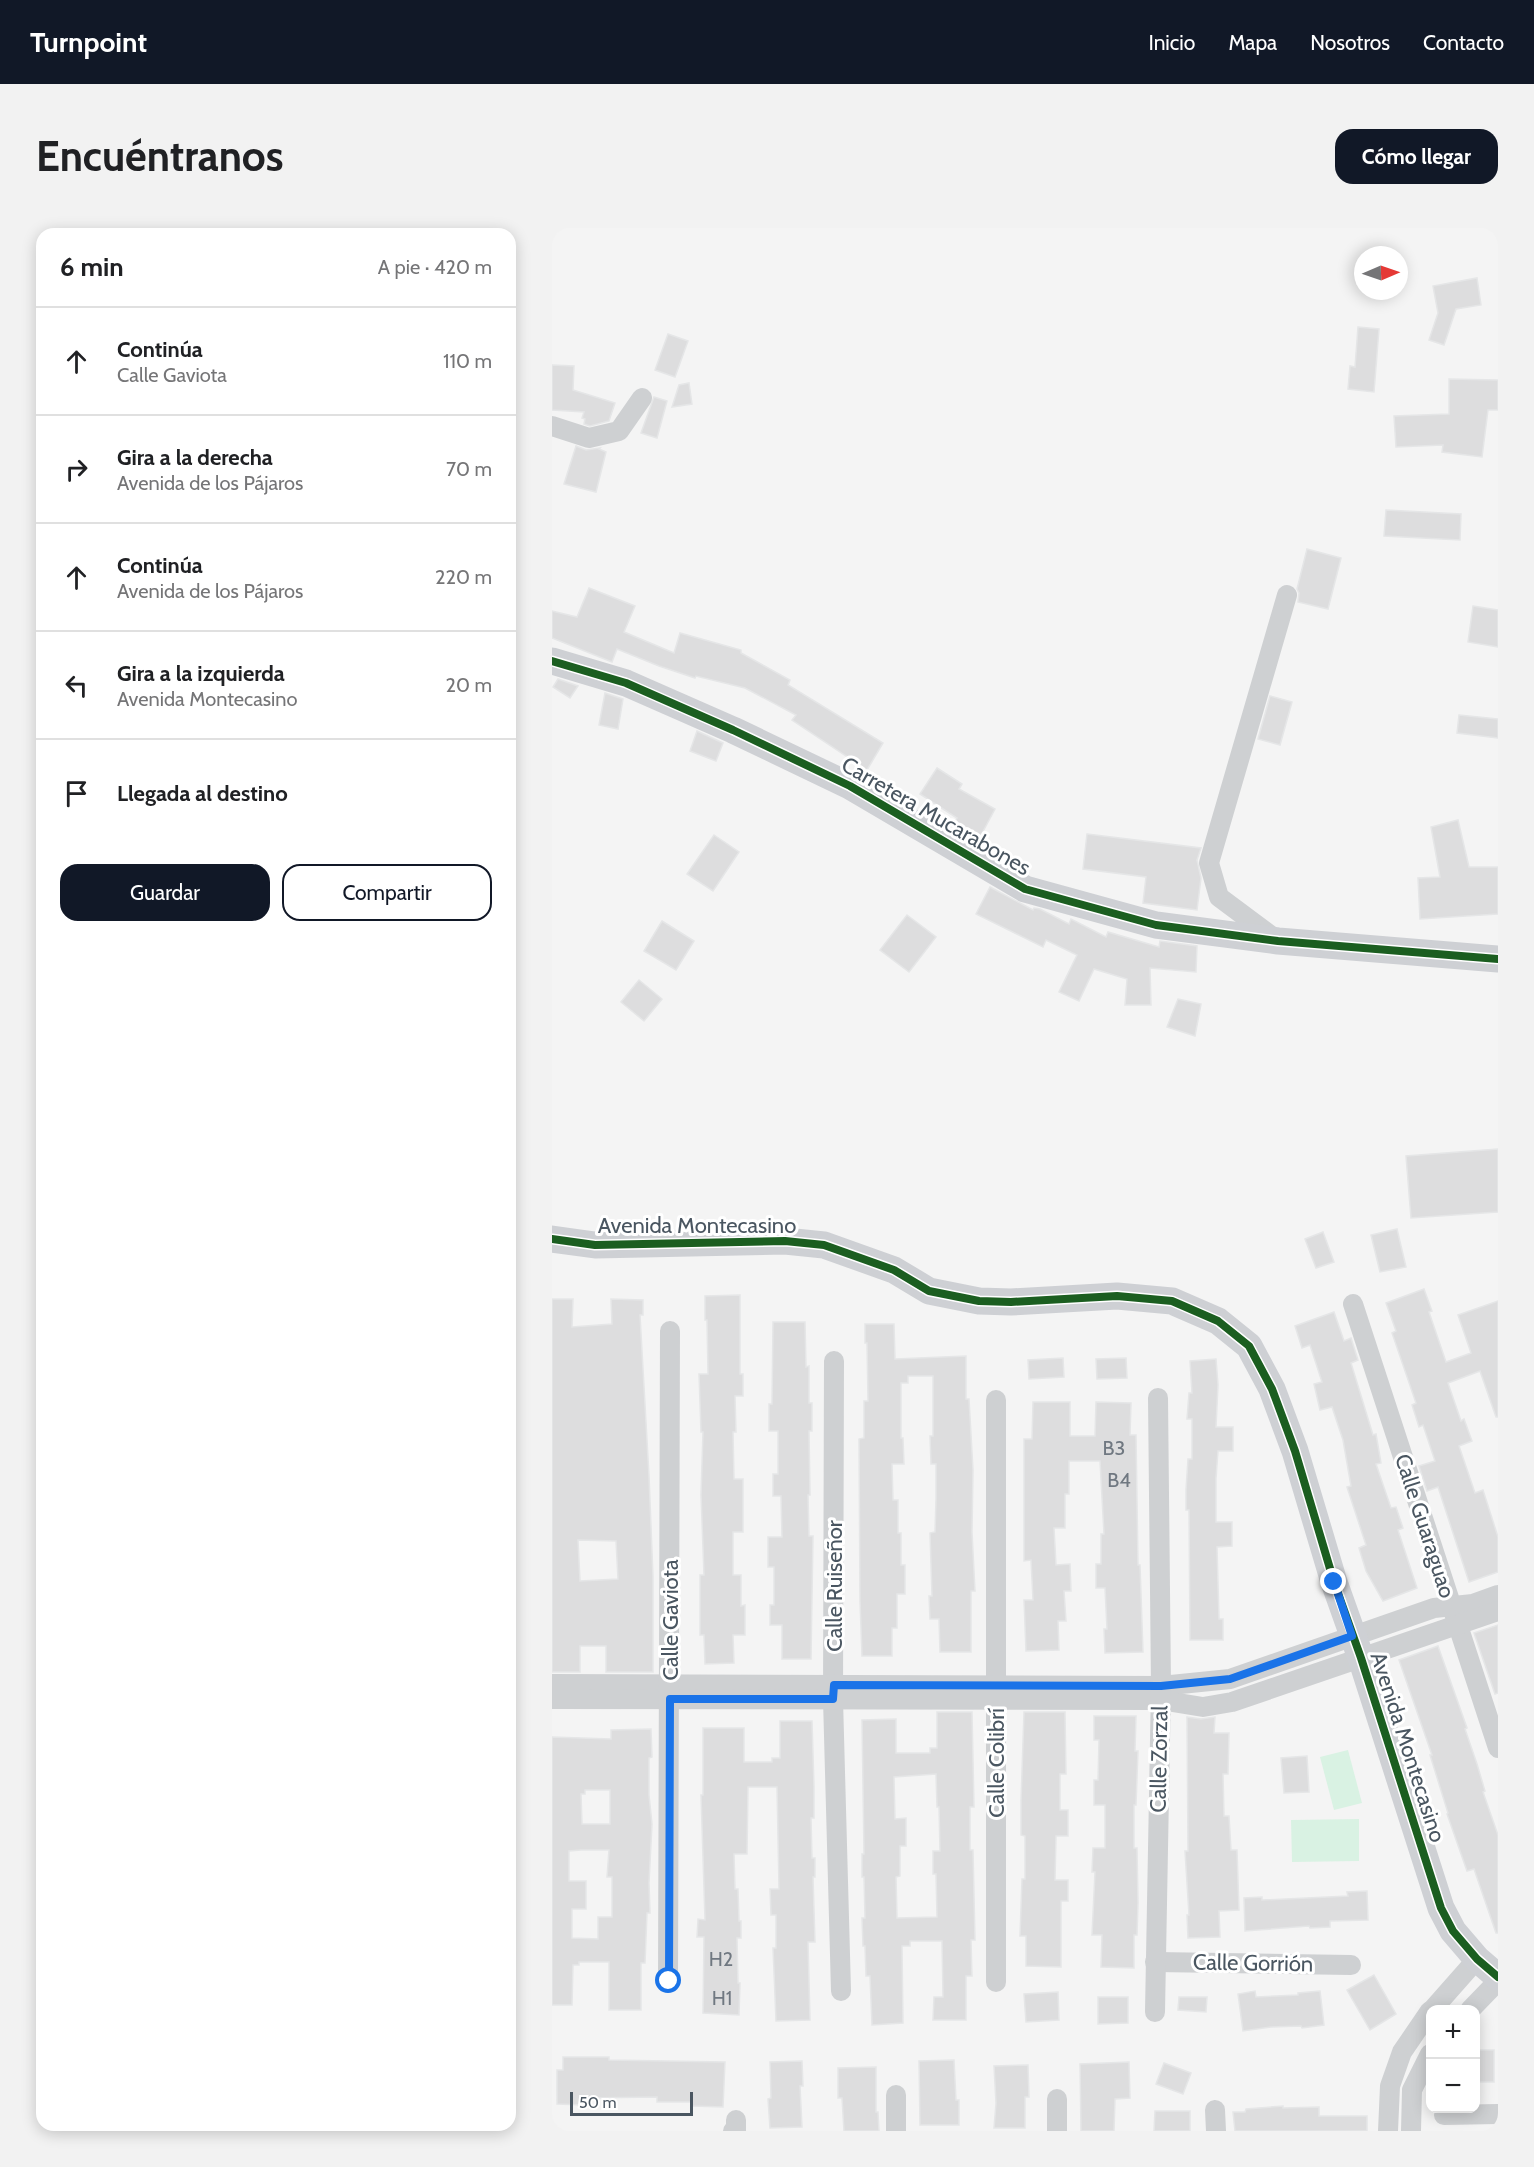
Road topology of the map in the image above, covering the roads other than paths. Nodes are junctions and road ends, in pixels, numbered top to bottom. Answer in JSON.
{"nodes":[{"id":1,"x":642,"y":398,"type":"dead end"},
{"id":2,"x":552,"y":426,"type":"edge"},
{"id":3,"x":1287,"y":595,"type":"dead end"},
{"id":4,"x":552,"y":661,"type":"edge"},
{"id":5,"x":1278,"y":941,"type":"junction"},
{"id":6,"x":1498,"y":959,"type":"edge"},
{"id":7,"x":552,"y":1239,"type":"edge"},
{"id":8,"x":1353,"y":1304,"type":"dead end"},
{"id":9,"x":670,"y":1331,"type":"dead end"},
{"id":10,"x":834,"y":1361,"type":"dead end"},
{"id":11,"x":1158,"y":1398,"type":"dead end"},
{"id":12,"x":996,"y":1400,"type":"dead end"},
{"id":13,"x":1498,"y":1595,"type":"edge"},
{"id":14,"x":1498,"y":1611,"type":"edge"},
{"id":15,"x":1455,"y":1615,"type":"junction"},
{"id":16,"x":1357,"y":1647,"type":"junction"},
{"id":17,"x":552,"y":1684,"type":"edge"},
{"id":18,"x":670,"y":1692,"type":"junction"},
{"id":19,"x":834,"y":1692,"type":"junction"},
{"id":20,"x":995,"y":1693,"type":"junction"},
{"id":21,"x":1161,"y":1693,"type":"junction"},
{"id":22,"x":552,"y":1699,"type":"edge"},
{"id":23,"x":1498,"y":1748,"type":"edge"},
{"id":24,"x":1477,"y":1959,"type":"junction"},
{"id":25,"x":1155,"y":1962,"type":"junction"},
{"id":26,"x":1351,"y":1965,"type":"dead end"},
{"id":27,"x":1498,"y":1979,"type":"edge"},
{"id":28,"x":669,"y":1981,"type":"dead end"},
{"id":29,"x":996,"y":1982,"type":"dead end"},
{"id":30,"x":841,"y":1991,"type":"dead end"},
{"id":31,"x":1436,"y":2005,"type":"edge"},
{"id":32,"x":1475,"y":2005,"type":"edge"},
{"id":33,"x":1155,"y":2012,"type":"dead end"},
{"id":34,"x":1426,"y":2017,"type":"edge"},
{"id":35,"x":1428,"y":2059,"type":"edge"},
{"id":36,"x":896,"y":2095,"type":"dead end"},
{"id":37,"x":1057,"y":2099,"type":"dead end"},
{"id":38,"x":1215,"y":2110,"type":"dead end"},
{"id":39,"x":1498,"y":2114,"type":"edge"},
{"id":40,"x":1444,"y":2115,"type":"dead end"},
{"id":41,"x":896,"y":2131,"type":"edge"},
{"id":42,"x":1057,"y":2131,"type":"edge"},
{"id":43,"x":1215,"y":2131,"type":"edge"},
{"id":44,"x":1388,"y":2131,"type":"edge"},
{"id":45,"x":1411,"y":2131,"type":"edge"}],
"edges":[{"from":1,"to":2,"type":"street"},
{"from":3,"to":5,"type":"street"},
{"from":4,"to":5,"type":"street","name":"Carretera Mucarabones"},
{"from":5,"to":6,"type":"street","name":"Carretera Mucarabones"},
{"from":7,"to":16,"type":"street","name":"Avenida Montecasino"},
{"from":8,"to":15,"type":"street","name":"Calle Guaraguao"},
{"from":9,"to":18,"type":"street","name":"Calle Gaviota"},
{"from":10,"to":19,"type":"street","name":"Calle Ruiseñor"},
{"from":11,"to":21,"type":"street","name":"Calle Zorzal"},
{"from":12,"to":20,"type":"street","name":"Calle Colibrí"},
{"from":13,"to":15,"type":"street"},
{"from":14,"to":15,"type":"street"},
{"from":15,"to":16,"type":"street"},
{"from":15,"to":23,"type":"street","name":"Calle Guaraguao"},
{"from":16,"to":21,"type":"street"},
{"from":16,"to":24,"type":"street","name":"Avenida Montecasino"},
{"from":17,"to":18,"type":"street"},
{"from":18,"to":19,"type":"street"},
{"from":18,"to":22,"type":"street"},
{"from":18,"to":28,"type":"street","name":"Calle Gaviota"},
{"from":19,"to":20,"type":"street"},
{"from":19,"to":30,"type":"street","name":"Calle Ruiseñor"},
{"from":20,"to":21,"type":"street"},
{"from":20,"to":29,"type":"street","name":"Calle Colibrí"},
{"from":21,"to":25,"type":"street","name":"Calle Zorzal"},
{"from":24,"to":27,"type":"street","name":"Avenida Montecasino"},
{"from":24,"to":31,"type":"street"},
{"from":25,"to":26,"type":"street","name":"Calle Gorrión"},
{"from":25,"to":33,"type":"street","name":"Calle Zorzal"},
{"from":27,"to":32,"type":"street"},
{"from":34,"to":44,"type":"street"},
{"from":35,"to":45,"type":"street"},
{"from":36,"to":41,"type":"street"},
{"from":37,"to":42,"type":"street"},
{"from":38,"to":43,"type":"street"},
{"from":39,"to":40,"type":"street"}]}
